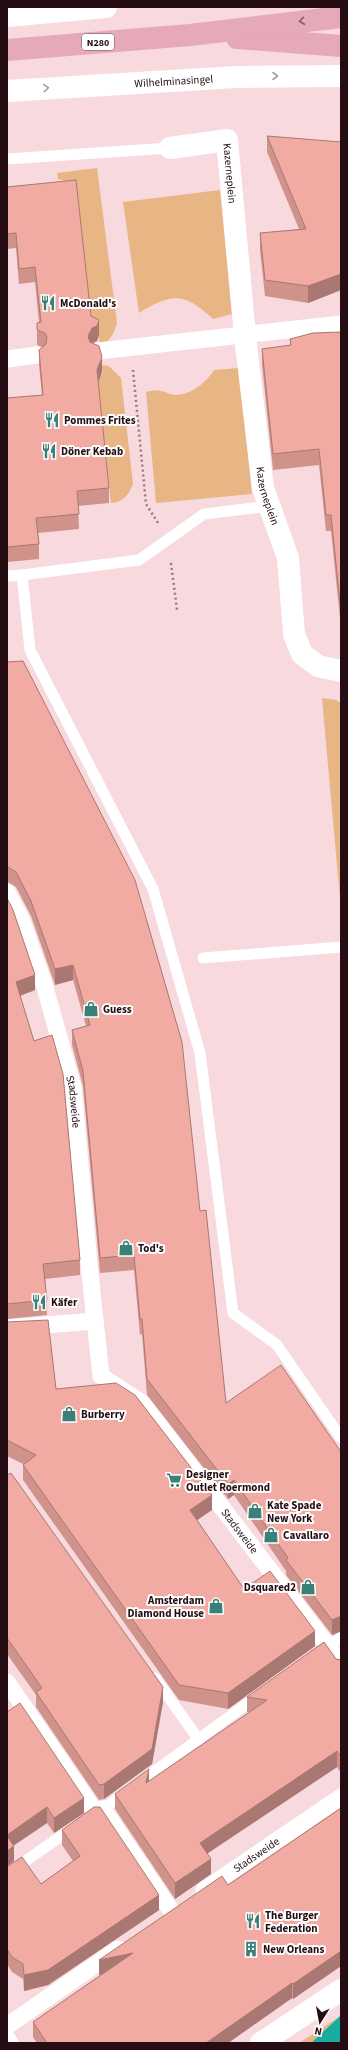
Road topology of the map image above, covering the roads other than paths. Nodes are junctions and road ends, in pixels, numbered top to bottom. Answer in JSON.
{"nodes":[{"id":1,"x":106,"y":7,"type":"edge"},
{"id":2,"x":7,"y":16,"type":"edge"},
{"id":3,"x":341,"y":17,"type":"edge"},
{"id":4,"x":190,"y":35,"type":"junction"},
{"id":5,"x":341,"y":46,"type":"edge"},
{"id":6,"x":7,"y":50,"type":"edge"},
{"id":7,"x":341,"y":76,"type":"edge"},
{"id":8,"x":7,"y":91,"type":"edge"},
{"id":9,"x":170,"y":148,"type":"joint"},
{"id":10,"x":7,"y":159,"type":"edge"},
{"id":11,"x":341,"y":324,"type":"edge"},
{"id":12,"x":245,"y":336,"type":"junction"},
{"id":13,"x":98,"y":351,"type":"edge"},
{"id":14,"x":37,"y":355,"type":"dead end"},
{"id":15,"x":7,"y":359,"type":"edge"},
{"id":16,"x":269,"y":506,"type":"junction"},
{"id":17,"x":22,"y":575,"type":"junction"},
{"id":18,"x":7,"y":576,"type":"edge"},
{"id":19,"x":341,"y":670,"type":"edge"},
{"id":20,"x":7,"y":892,"type":"edge"},
{"id":21,"x":341,"y":947,"type":"edge"},
{"id":22,"x":203,"y":958,"type":"dead end"},
{"id":23,"x":95,"y":1321,"type":"junction"},
{"id":24,"x":7,"y":1328,"type":"edge"},
{"id":25,"x":341,"y":1438,"type":"edge"},
{"id":26,"x":328,"y":1646,"type":"edge"},
{"id":27,"x":341,"y":1666,"type":"edge"},
{"id":28,"x":148,"y":1668,"type":"edge"},
{"id":29,"x":7,"y":1682,"type":"edge"},
{"id":30,"x":266,"y":1690,"type":"edge"},
{"id":31,"x":199,"y":1740,"type":"junction"},
{"id":32,"x":341,"y":1798,"type":"edge"},
{"id":33,"x":100,"y":1811,"type":"junction"},
{"id":34,"x":7,"y":1874,"type":"edge"},
{"id":35,"x":134,"y":1938,"type":"edge"},
{"id":36,"x":341,"y":1990,"type":"edge"},
{"id":37,"x":7,"y":2026,"type":"edge"},
{"id":38,"x":7,"y":2038,"type":"edge"},
{"id":39,"x":10,"y":2043,"type":"edge"},
{"id":40,"x":261,"y":2043,"type":"edge"}],
"edges":[{"from":1,"to":2,"type":"street"},
{"from":3,"to":4,"type":"main road","number":"N280","one_way":true},
{"from":4,"to":5,"type":"main road","number":"N280"},
{"from":4,"to":6,"type":"main road","number":"N280"},
{"from":8,"to":7,"type":"street","name":"Wilhelminasingel","one_way":true},
{"from":9,"to":10,"type":"lane"},
{"from":9,"to":12,"type":"street","name":"Kazerneplein"},
{"from":11,"to":12,"type":"street"},
{"from":12,"to":13,"type":"street"},
{"from":12,"to":16,"type":"street","name":"Kazerneplein"},
{"from":14,"to":15,"type":"street"},
{"from":16,"to":17,"type":"lane"},
{"from":16,"to":19,"type":"street","name":"Kazerneplein"},
{"from":17,"to":18,"type":"lane"},
{"from":17,"to":25,"type":"lane"},
{"from":20,"to":23,"type":"street","name":"Stadsweide"},
{"from":21,"to":22,"type":"lane"},
{"from":23,"to":24,"type":"street"},
{"from":23,"to":26,"type":"street","name":"Stadsweide"},
{"from":26,"to":27,"type":"street","name":"Stadsweide"},
{"from":28,"to":31,"type":"lane"},
{"from":29,"to":33,"type":"street","name":"Stadsweide"},
{"from":30,"to":31,"type":"lane"},
{"from":31,"to":33,"type":"lane"},
{"from":32,"to":33,"type":"street","name":"Stadsweide"},
{"from":33,"to":34,"type":"lane"},
{"from":35,"to":37,"type":"street"},
{"from":36,"to":40,"type":"street"},
{"from":38,"to":39,"type":"street"}]}
